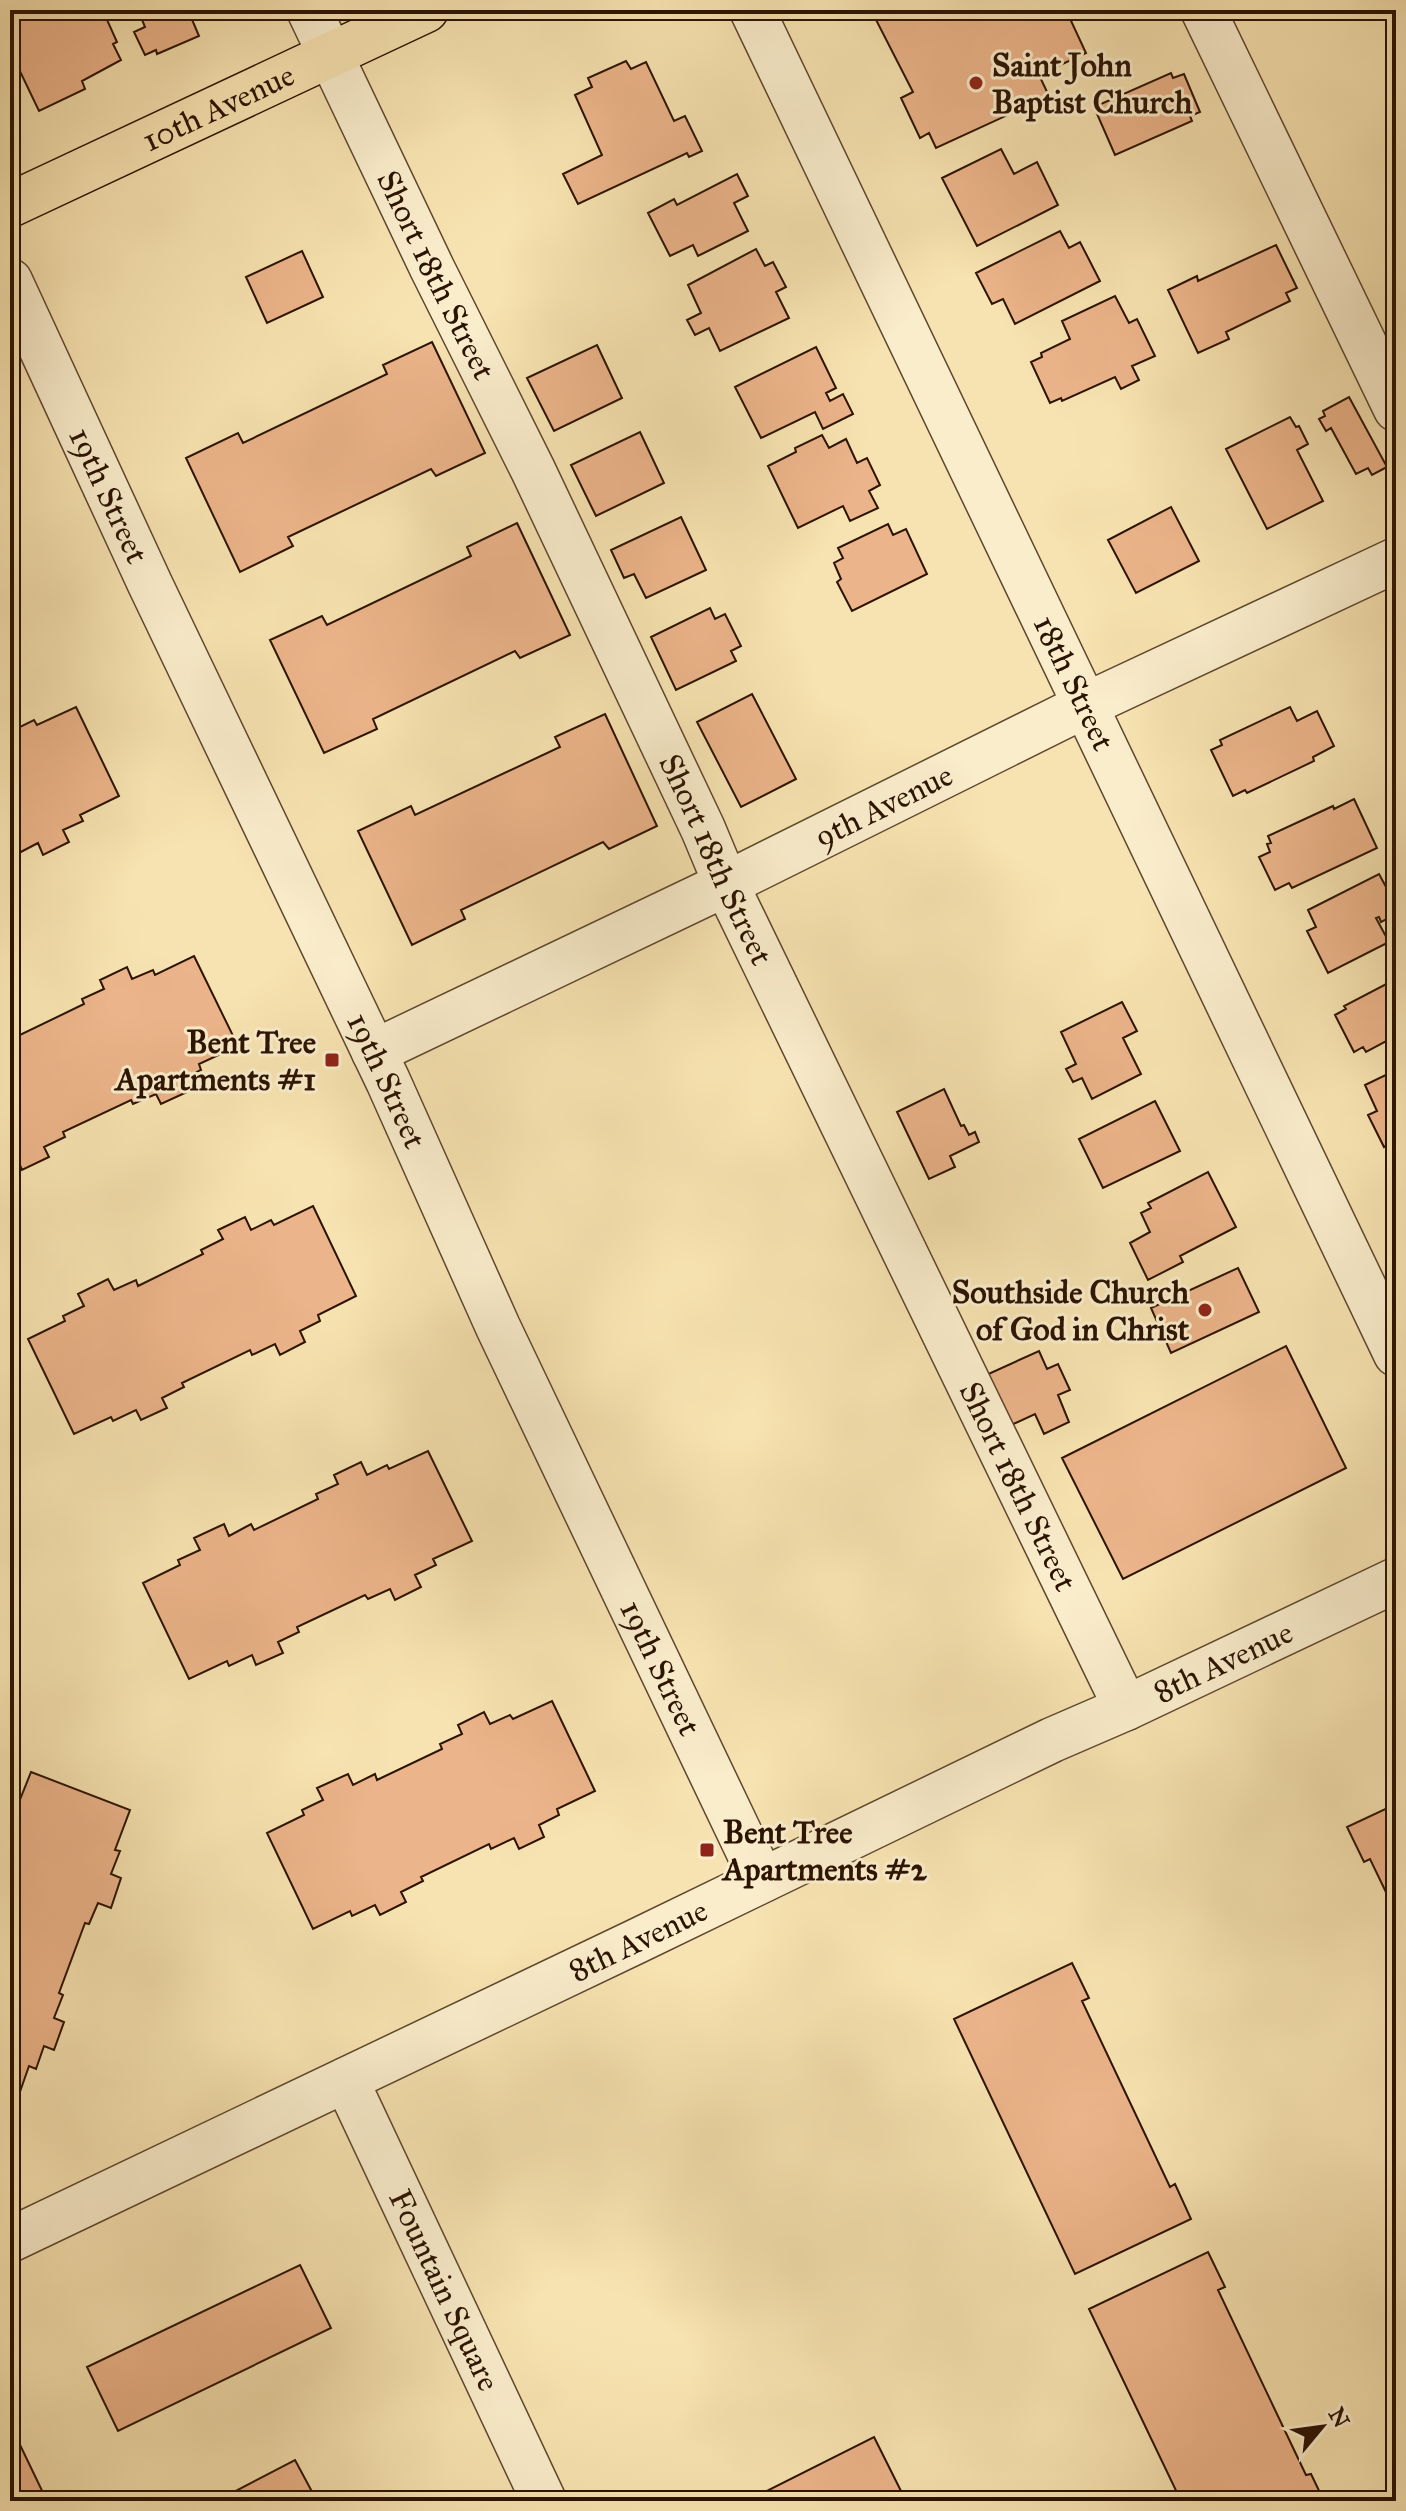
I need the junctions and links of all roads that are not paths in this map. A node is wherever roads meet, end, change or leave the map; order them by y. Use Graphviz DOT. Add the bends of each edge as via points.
graph roads {
  1 [pos="309,10"];
  2 [pos="426,10"];
  3 [pos="752,10"];
  4 [pos="1203,10"];
  5 [pos="331,55"];
  6 [pos="10,205"];
  7 [pos="10,281"];
  8 [pos="1396,409"];
  9 [pos="1396,560"];
  10 [pos="1086,705"];
  11 [pos="726,884"];
  12 [pos="374,1052"];
  13 [pos="1396,1354"];
  14 [pos="1396,1580"];
  15 [pos="1126,1708"];
  16 [pos="762,1880"];
  17 [pos="346,2080"];
  18 [pos="10,2240"];
  19 [pos="544,2501"];
  1 -- 5 [label="street, Short 18th Street"];
  2 -- 5 [label="main road, 10th Avenue"];
  3 -- 10 [label="street, 18th Street"];
  4 -- 8 [label="street"];
  5 -- 6 [label="main road, 10th Avenue"];
  5 -- 11 [label="street, Short 18th Street"];
  7 -- 12 [label="street, 19th Street"];
  9 -- 10 [label="street, 9th Avenue"];
  10 -- 11 [label="street, 9th Avenue"];
  10 -- 13 [label="street, 18th Street"];
  11 -- 12 [label="street, 9th Avenue"];
  11 -- 15 [label="street, Short 18th Street"];
  12 -- 16 [label="street, 19th Street" via="498,1327"];
  14 -- 15 [label="street, 8th Avenue"];
  15 -- 16 [label="street, 8th Avenue"];
  16 -- 17 [label="street, 8th Avenue"];
  17 -- 18 [label="street, 8th Avenue"];
  17 -- 19 [label="street, Fountain Square"];
}
